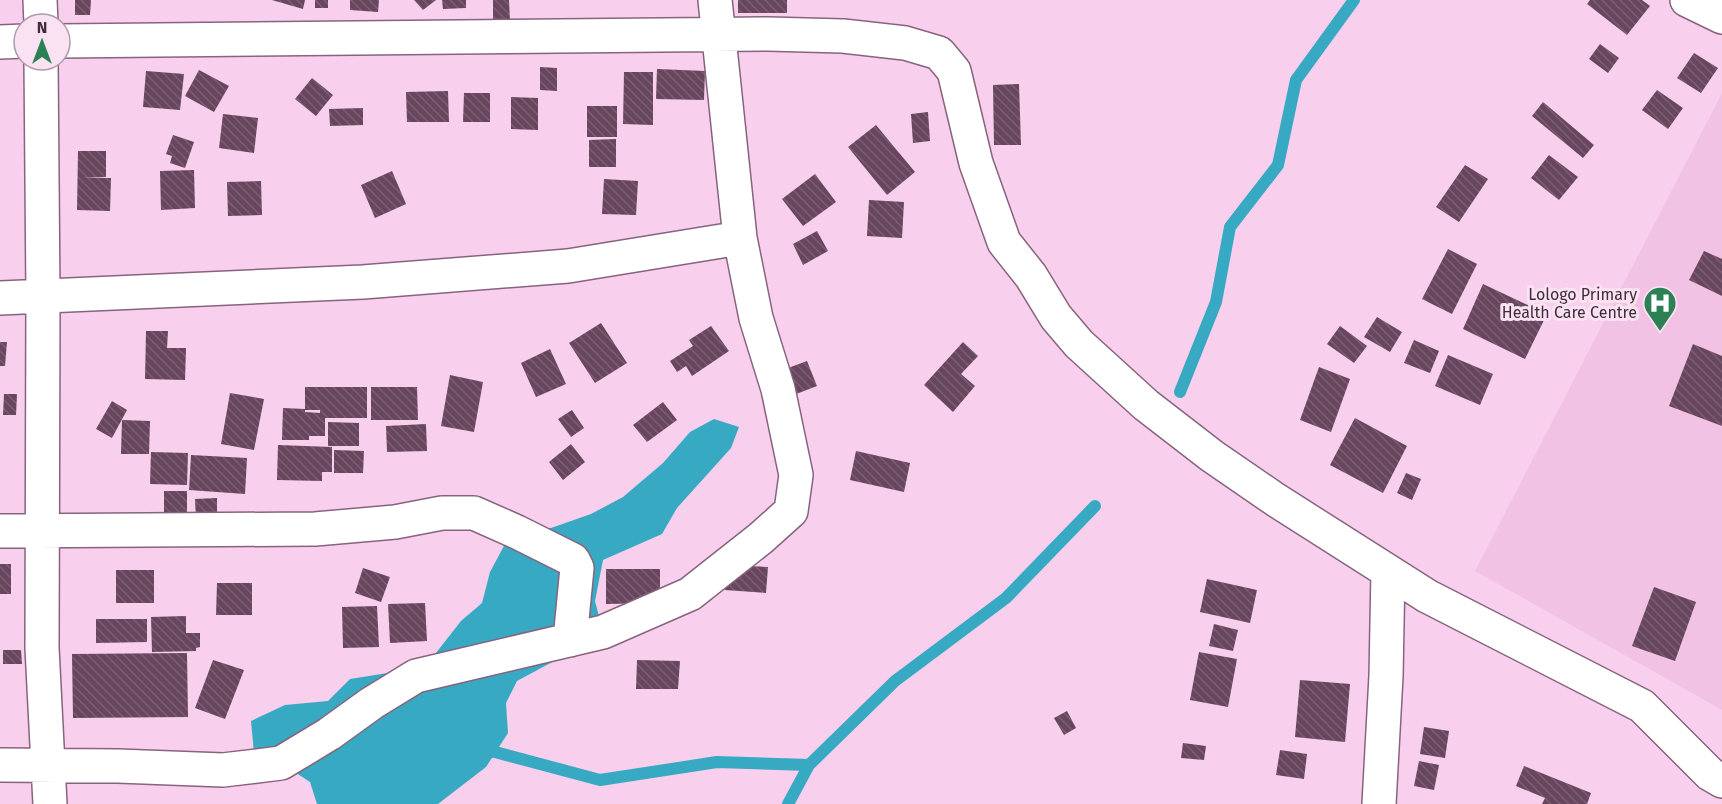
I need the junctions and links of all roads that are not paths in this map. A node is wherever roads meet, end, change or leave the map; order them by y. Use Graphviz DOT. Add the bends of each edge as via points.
graph roads {
  1 [pos="715,0"];
  2 [pos="1687,0"];
  3 [pos="1722,17"];
  4 [pos="718,35"];
  5 [pos="72,40"];
  6 [pos="41,72"];
  7 [pos="740,238"];
  8 [pos="43,296"];
  9 [pos="0,298"];
  10 [pos="43,530"];
  11 [pos="0,531"];
  12 [pos="1388,571"];
  13 [pos="570,640"];
  14 [pos="0,765"];
  15 [pos="47,766"];
  16 [pos="1722,781"];
  17 [pos="50,804"];
  18 [pos="1378,804"];
  1 -- 4 [label="street"];
  2 -- 3 [label="street"];
  4 -- 5 [label="street"];
  4 -- 7 [label="street"];
  4 -- 12 [label="street" via="843,36 905,43 939,53 954,71 976,163 1004,242 1079,344 1146,405 1212,456"];
  6 -- 8 [label="street"];
  7 -- 8 [label="street" via="568,266 363,282"];
  7 -- 13 [label="street" via="796,475 791,511 690,594 603,632"];
  8 -- 9 [label="street"];
  8 -- 10 [label="street"];
  10 -- 11 [label="street"];
  10 -- 13 [label="street" via="315,529 395,522 442,513 474,513 573,560 577,568"];
  10 -- 15 [label="street"];
  12 -- 16 [label="street" via="1427,596 1642,706 1710,774"];
  12 -- 18 [label="street"];
  13 -- 15 [label="street" via="416,676 280,763 223,770"];
  14 -- 15 [label="street"];
  15 -- 17 [label="street"];
}
